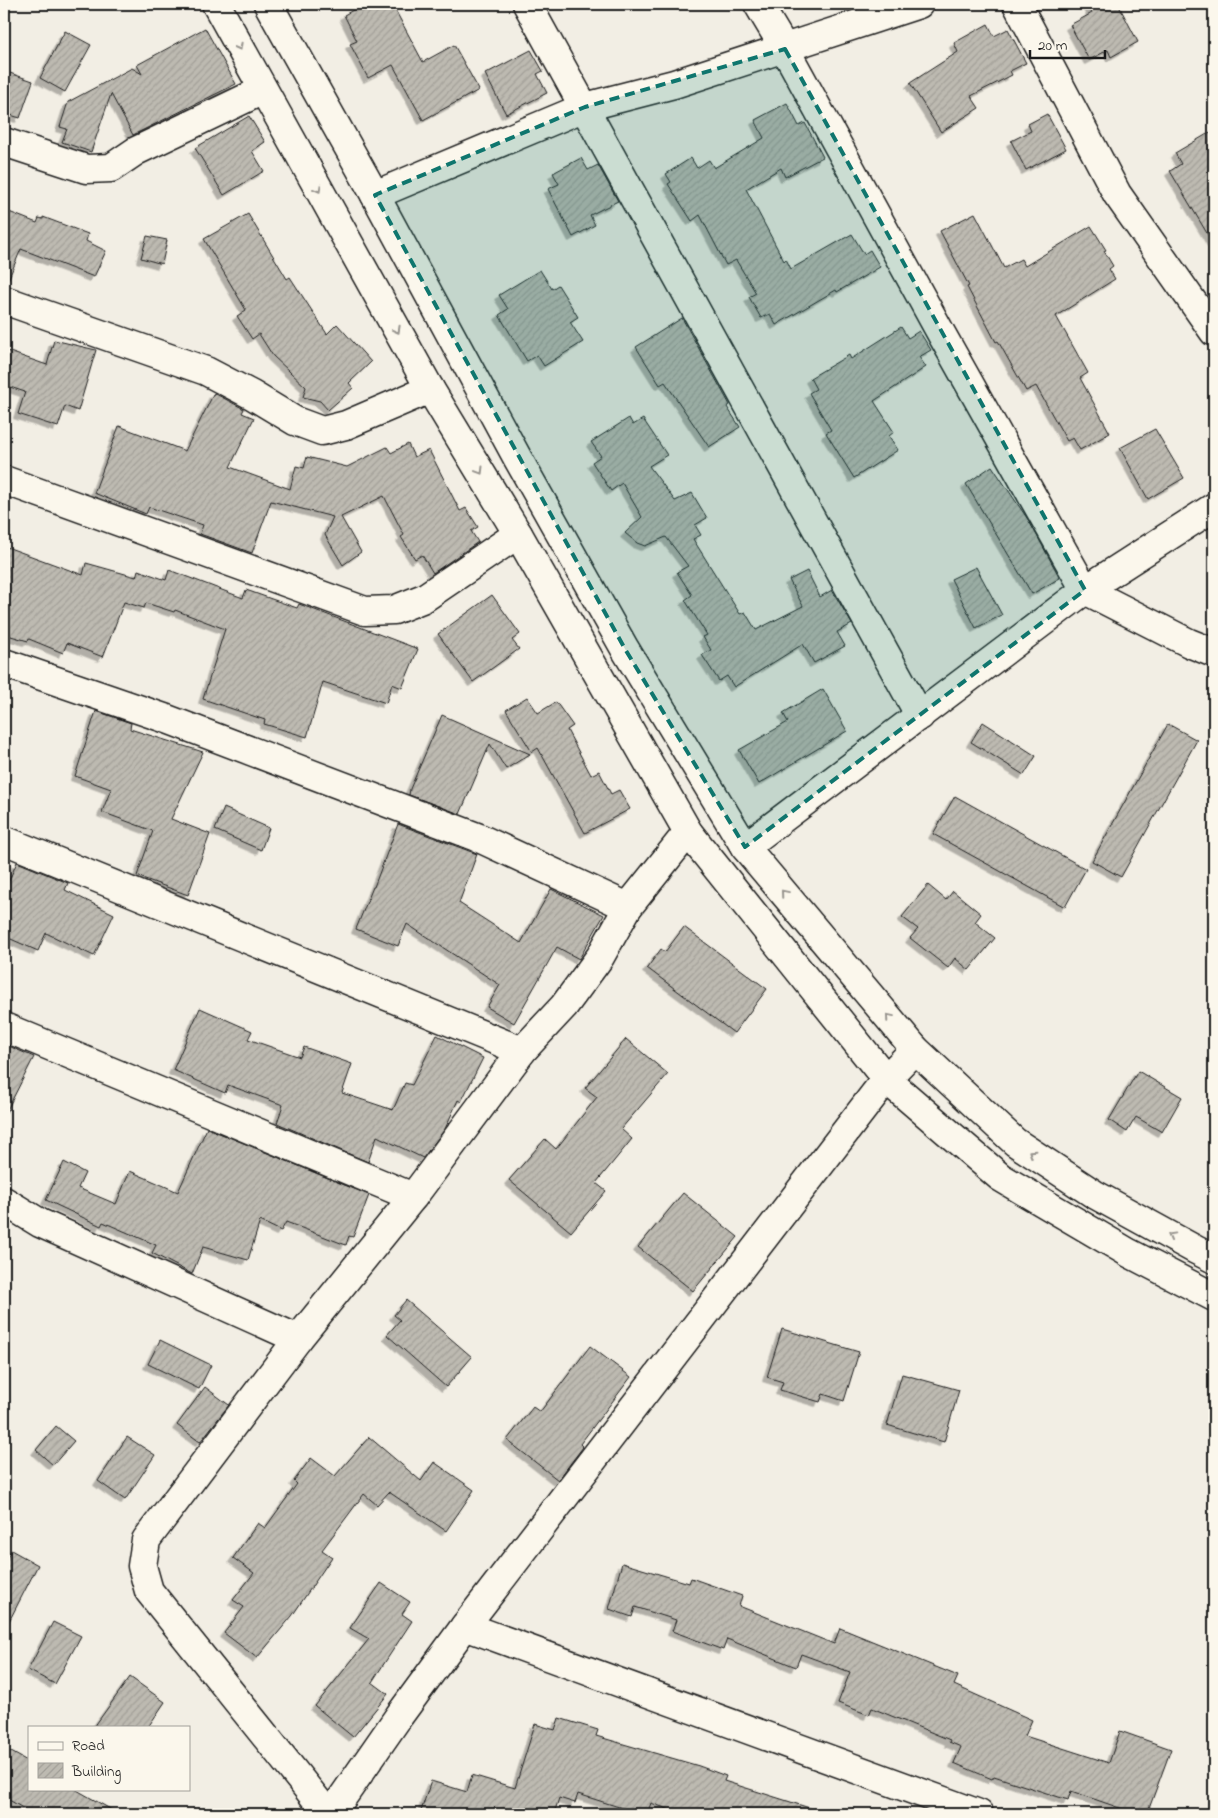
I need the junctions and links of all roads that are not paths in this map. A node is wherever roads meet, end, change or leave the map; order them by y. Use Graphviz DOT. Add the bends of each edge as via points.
graph roads {
  1 [pos="216,4"];
  2 [pos="268,4"];
  3 [pos="527,4"];
  4 [pos="758,4"];
  5 [pos="919,4"];
  6 [pos="1017,4"];
  7 [pos="785,49"];
  8 [pos="263,90"];
  9 [pos="584,107"];
  10 [pos="4,142"];
  11 [pos="375,195"];
  12 [pos="4,300"];
  13 [pos="1214,332"];
  14 [pos="430,389"];
  15 [pos="4,480"];
  16 [pos="1214,508"];
  17 [pos="518,534"];
  18 [pos="1085,590"];
  19 [pos="1214,653"];
  20 [pos="4,663"];
  21 [pos="920,716"];
  22 [pos="688,832"];
  23 [pos="4,840"];
  24 [pos="745,846"];
  25 [pos="628,907"];
  26 [pos="4,1026"];
  27 [pos="915,1049"];
  28 [pos="522,1051"];
  29 [pos="886,1079"];
  30 [pos="413,1197"];
  31 [pos="4,1201"];
  32 [pos="1214,1258"];
  33 [pos="1214,1297"];
  34 [pos="298,1339"];
  35 [pos="465,1626"];
  36 [pos="330,1814"];
  37 [pos="979,1814"];
  1 -- 8 [label="street, one-way"];
  2 -- 11 [label="street"];
  3 -- 9 [label="street"];
  4 -- 7 [label="street"];
  5 -- 7 [label="street"];
  6 -- 13 [label="street" via="1117,194"];
  7 -- 9 [label="street" via="674,84"];
  7 -- 18 [label="street"];
  8 -- 10 [label="street" via="136,151 111,168 86,169"];
  8 -- 14 [label="street, one-way"];
  9 -- 11 [label="street"];
  9 -- 21 [label="street"];
  11 -- 24 [label="street" via="625,649"];
  12 -- 14 [label="street" via="206,371 295,421 322,431 346,425"];
  14 -- 17 [label="street, one-way"];
  15 -- 17 [label="street" via="365,611 394,610 424,598"];
  16 -- 18 [label="street"];
  17 -- 22 [label="street"];
  18 -- 19 [label="street"];
  18 -- 21 [label="street"];
  20 -- 25 [label="street" via="167,718 477,837"];
  21 -- 24 [label="street"];
  22 -- 25 [label="street"];
  22 -- 29 [label="street"];
  23 -- 28 [label="street"];
  27 -- 24 [label="street, one-way"];
  25 -- 28 [label="street" via="600,957 564,1006"];
  26 -- 30 [label="street"];
  27 -- 29 [label="street"];
  32 -- 27 [label="street, one-way" via="1094,1194 1015,1142"];
  28 -- 30 [label="street"];
  29 -- 33 [label="street" via="1000,1177 1129,1253"];
  29 -- 35 [label="street"];
  30 -- 34 [label="street"];
  31 -- 34 [label="street" via="40,1223"];
  34 -- 36 [label="street" via="146,1540 142,1566 149,1591"];
  35 -- 36 [label="street"];
  35 -- 37 [label="street"];
}
